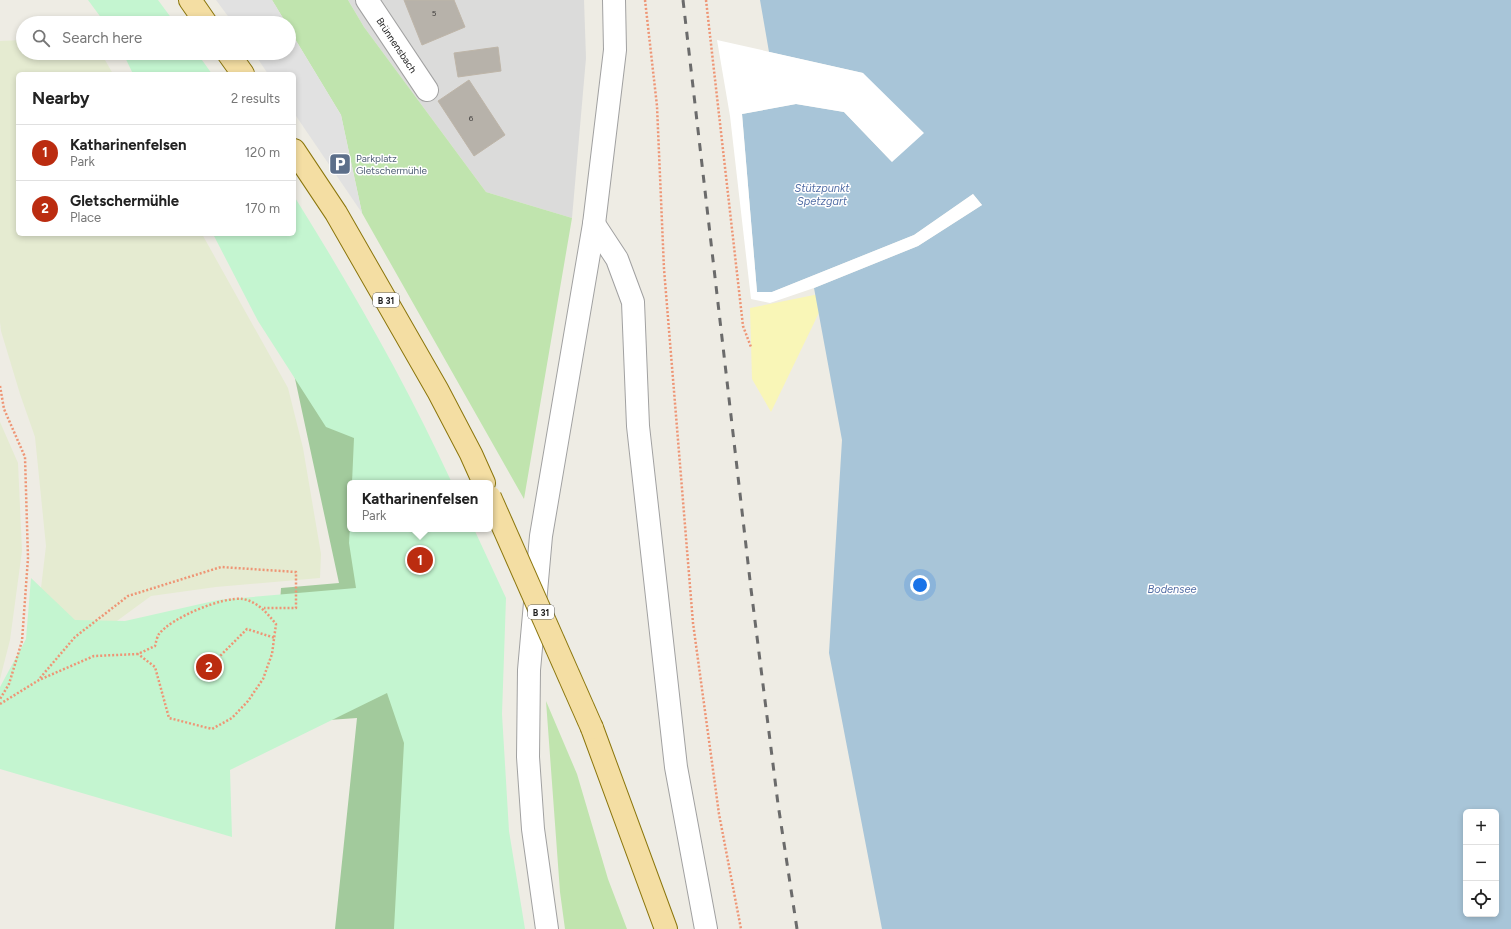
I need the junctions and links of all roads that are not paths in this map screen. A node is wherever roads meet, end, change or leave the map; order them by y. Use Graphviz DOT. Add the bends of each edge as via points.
graph roads {
  1 [pos="190,0"];
  2 [pos="367,0"];
  3 [pos="614,0"];
  4 [pos="201,16"];
  5 [pos="233,60"];
  6 [pos="242,72"];
  7 [pos="427,90"];
  8 [pos="296,153"];
  9 [pos="594,224"];
  10 [pos="483,480"];
  11 [pos="493,504"];
  12 [pos="547,929"];
  13 [pos="666,929"];
  14 [pos="706,929"];
  1 -- 4 [label="main road"];
  2 -- 7 [label="street, Brünnensbach"];
  3 -- 9 [label="street" via="615,50"];
  5 -- 6 [label="main road"];
  8 -- 10 [label="main road, B 31" via="336,213 438,391"];
  9 -- 12 [label="street" via="541,536 529,670 528,764 533,829"];
  9 -- 14 [label="street" via="617,260 632,302 638,426 676,767"];
  11 -- 13 [label="main road, B 31, bridge" via="592,728"];
}
